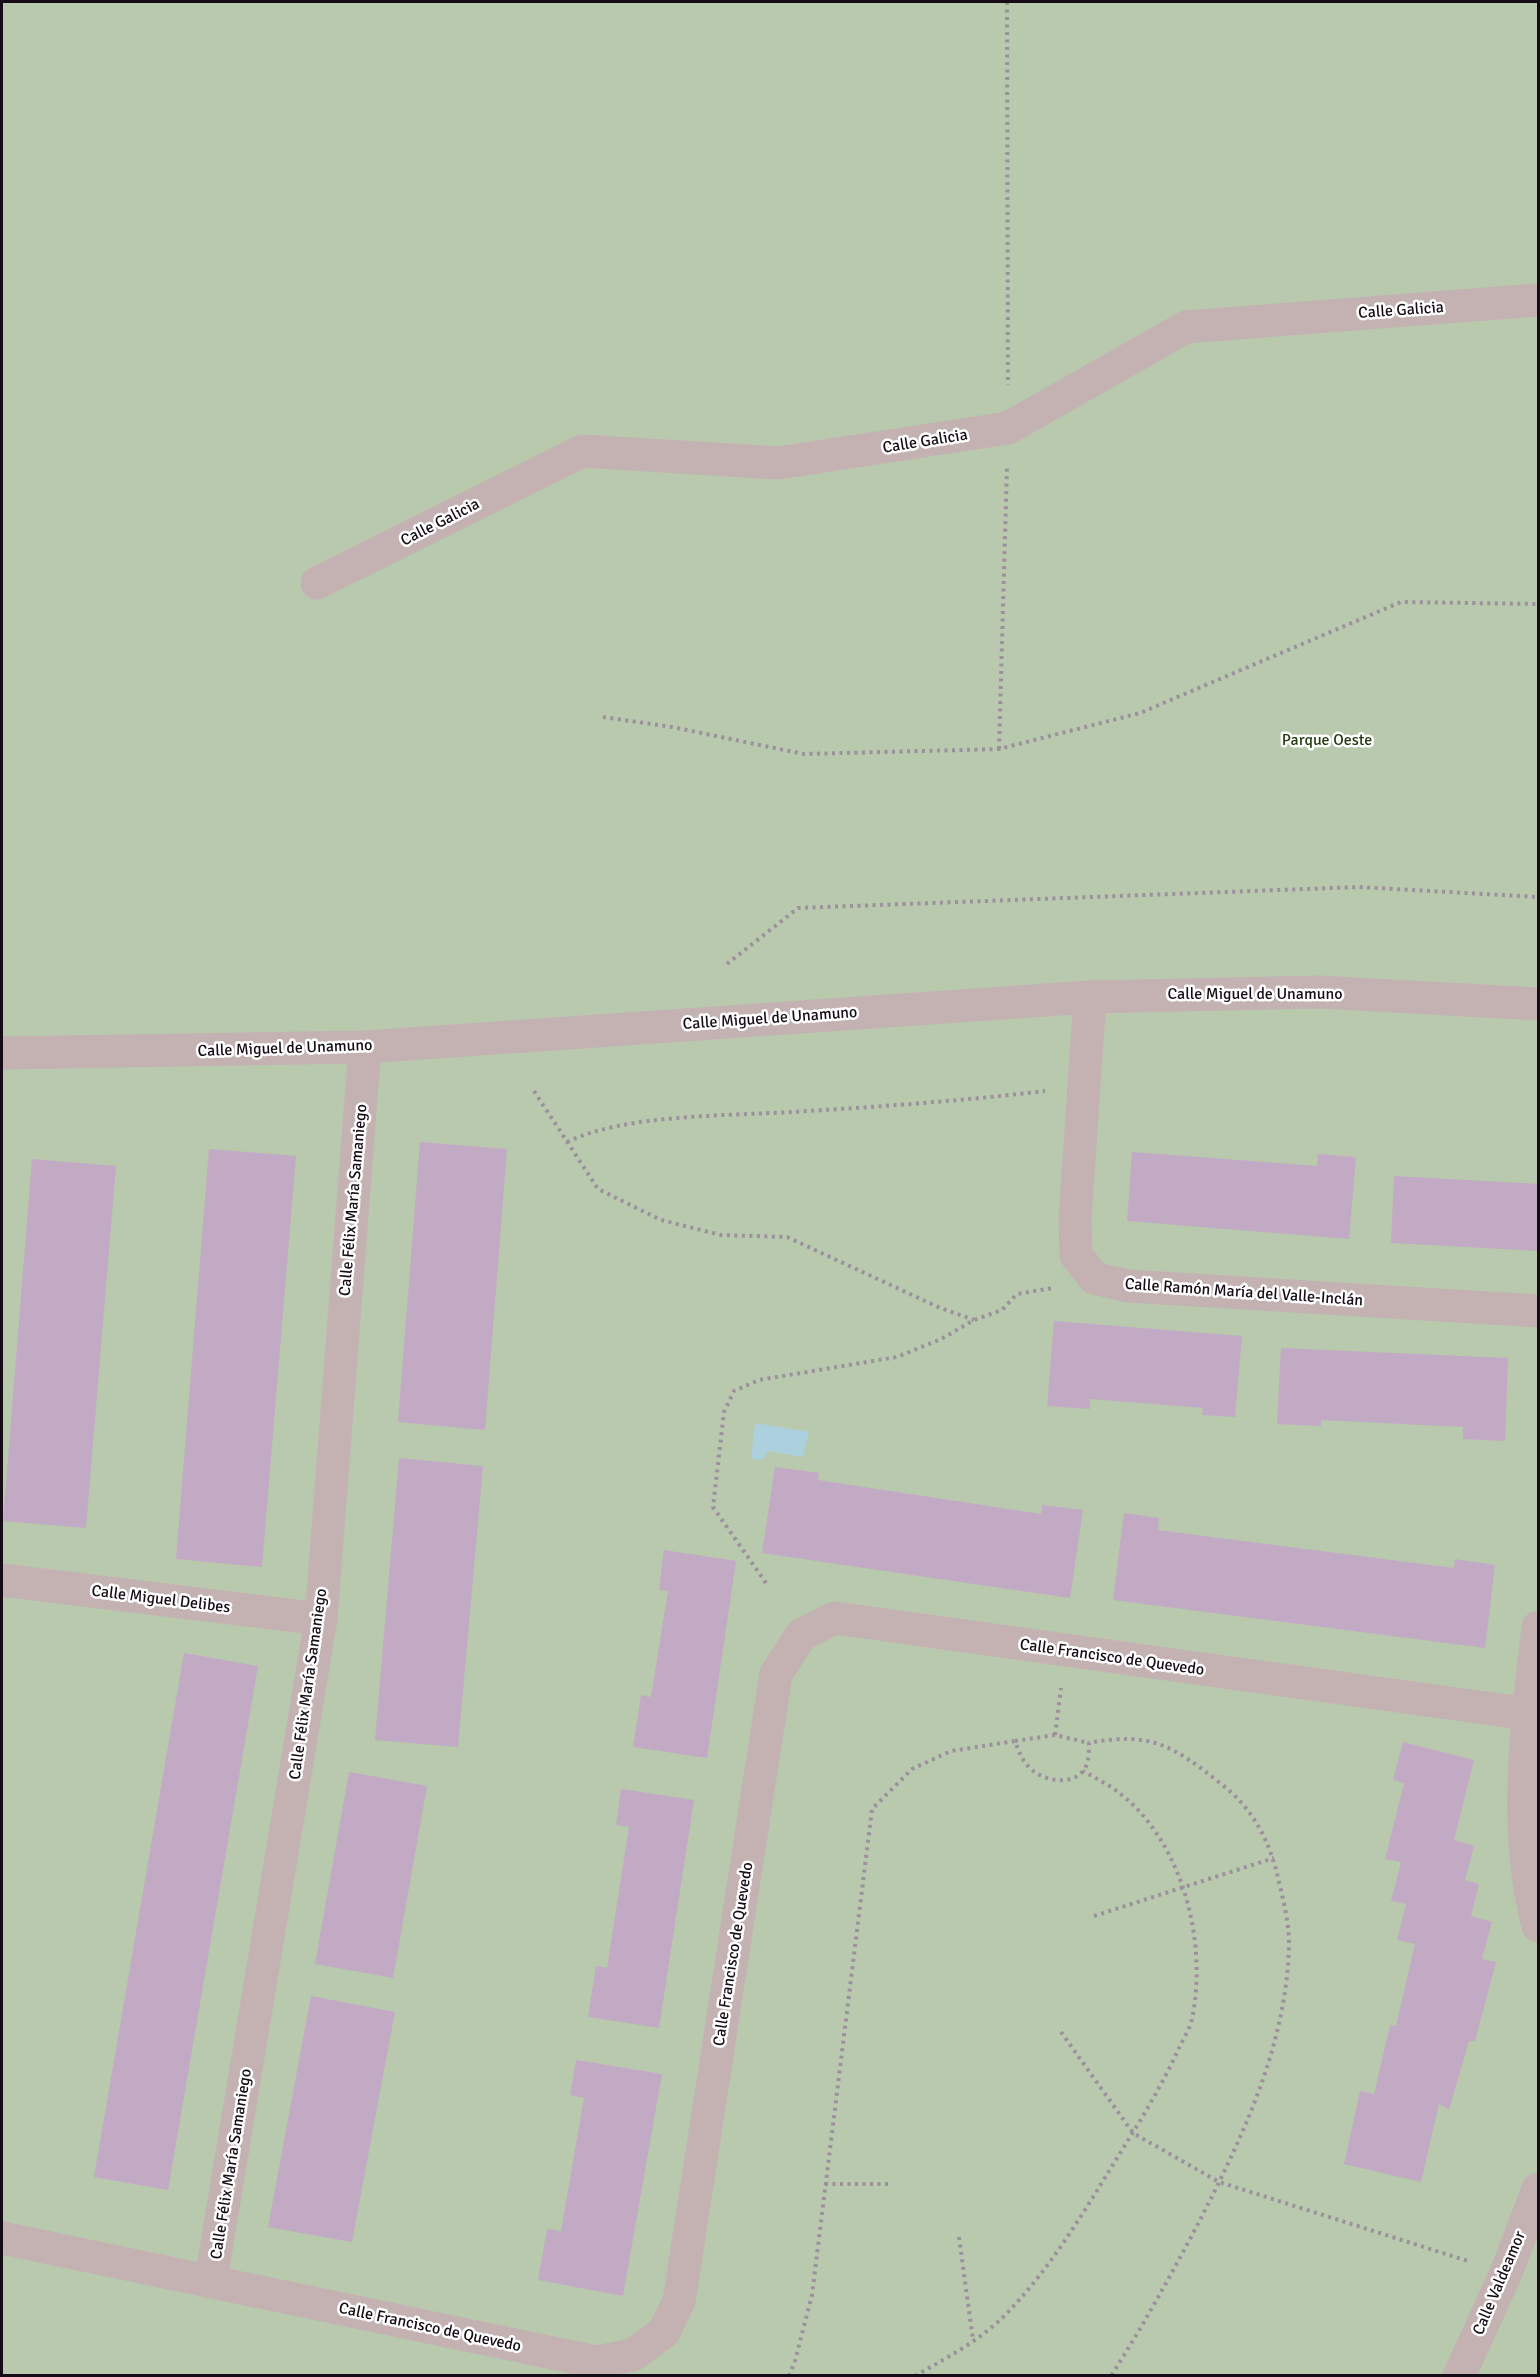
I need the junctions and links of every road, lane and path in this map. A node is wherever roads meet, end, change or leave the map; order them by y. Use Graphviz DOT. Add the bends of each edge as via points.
graph roads {
  1 [pos="1007,2"];
  2 [pos="1539,300"];
  3 [pos="1008,428"];
  4 [pos="317,583"];
  5 [pos="1539,604"];
  6 [pos="603,717"];
  7 [pos="999,749"];
  8 [pos="1539,897"];
  9 [pos="726,963"];
  10 [pos="1090,997"];
  11 [pos="1539,1004"];
  12 [pos="365,1047"];
  13 [pos="2,1053"];
  14 [pos="1083,1087"];
  15 [pos="534,1091"];
  16 [pos="567,1142"];
  17 [pos="1094,1278"];
  18 [pos="1539,1311"];
  19 [pos="974,1320"];
  20 [pos="2,1580"];
  21 [pos="766,1583"];
  22 [pos="321,1619"];
  23 [pos="1539,1628"];
  24 [pos="1066,1650"];
  25 [pos="1530,1732"];
  26 [pos="1055,1735"];
  27 [pos="1015,1741"];
  28 [pos="1089,1743"];
  29 [pos="1083,1771"];
  30 [pos="1274,1858"];
  31 [pos="1182,1886"];
  32 [pos="1094,1916"];
  33 [pos="1539,1926"];
  34 [pos="1060,2032"];
  35 [pos="1133,2133"];
  36 [pos="1220,2182"];
  37 [pos="825,2184"];
  38 [pos="892,2184"];
  39 [pos="1539,2189"];
  40 [pos="959,2237"];
  41 [pos="2,2238"];
  42 [pos="1506,2273"];
  43 [pos="211,2280"];
  44 [pos="973,2341"];
  45 [pos="789,2376"];
  46 [pos="915,2376"];
  47 [pos="1111,2376"];
  48 [pos="1459,2376"];
  1 -- 3 [label="path"];
  2 -- 3 [label="street, Calle Galicia" via="1186,327"];
  3 -- 4 [label="street, Calle Galicia" via="778,463 582,451"];
  3 -- 7 [label="path"];
  5 -- 7 [label="path" via="1401,602 1140,713"];
  6 -- 7 [label="path" via="804,754"];
  8 -- 9 [label="path" via="1359,887 798,908"];
  10 -- 11 [label="street, Calle Miguel de Unamuno" via="1319,992"];
  10 -- 12 [label="street, Calle Miguel de Unamuno"];
  10 -- 14 [label="street"];
  12 -- 13 [label="street, Calle Miguel de Unamuno"];
  12 -- 22 [label="street, Calle Félix María Samaniego"];
  14 -- 16 [label="path" via="942,1101 685,1118 591,1130"];
  14 -- 17 [label="street" via="1076,1255"];
  15 -- 16 [label="path"];
  16 -- 19 [label="path" via="598,1189 661,1220 721,1235 787,1237 938,1308"];
  17 -- 18 [label="street, Calle Ramón María del Valle-Inclán" via="1128,1286"];
  17 -- 19 [label="path" via="1017,1294 1002,1310"];
  19 -- 21 [label="path" via="941,1340 897,1357 759,1380 734,1391 724,1412 713,1507"];
  20 -- 22 [label="street, Calle Miguel Delibes"];
  22 -- 43 [label="street, Calle Félix María Samaniego"];
  23 -- 25 [label="street"];
  24 -- 25 [label="street, Calle Francisco de Quevedo"];
  24 -- 26 [label="path"];
  24 -- 43 [label="street, Calle Francisco de Quevedo" via="835,1618 801,1635 776,1674 679,2301 664,2332 633,2355 596,2362"];
  25 -- 33 [label="street" via="1523,1826"];
  26 -- 27 [label="path"];
  26 -- 28 [label="path"];
  27 -- 29 [label="path" via="1020,1756 1032,1771 1052,1780 1068,1780"];
  27 -- 37 [label="path" via="951,1751 912,1769 872,1809"];
  28 -- 29 [label="path"];
  28 -- 30 [label="path" via="1118,1737 1145,1739 1182,1753 1227,1788 1268,1839"];
  29 -- 31 [label="path" via="1119,1792 1147,1820"];
  30 -- 31 [label="path"];
  30 -- 36 [label="path" via="1287,1914 1289,1944 1278,2028 1263,2082"];
  31 -- 32 [label="path"];
  31 -- 35 [label="path" via="1195,1928 1198,1970 1192,2021"];
  34 -- 35 [label="path"];
  35 -- 36 [label="path"];
  35 -- 44 [label="path" via="1060,2250 1008,2313"];
  36 -- 42 [label="path"];
  36 -- 47 [label="path" via="1151,2314"];
  37 -- 38 [label="path"];
  37 -- 45 [label="path" via="812,2295"];
  39 -- 42 [label="street, Calle Valdeamor"];
  40 -- 44 [label="path"];
  41 -- 43 [label="street, Calle Francisco de Quevedo"];
  42 -- 48 [label="street, Calle Valdeamor"];
  44 -- 46 [label="path"];
}
